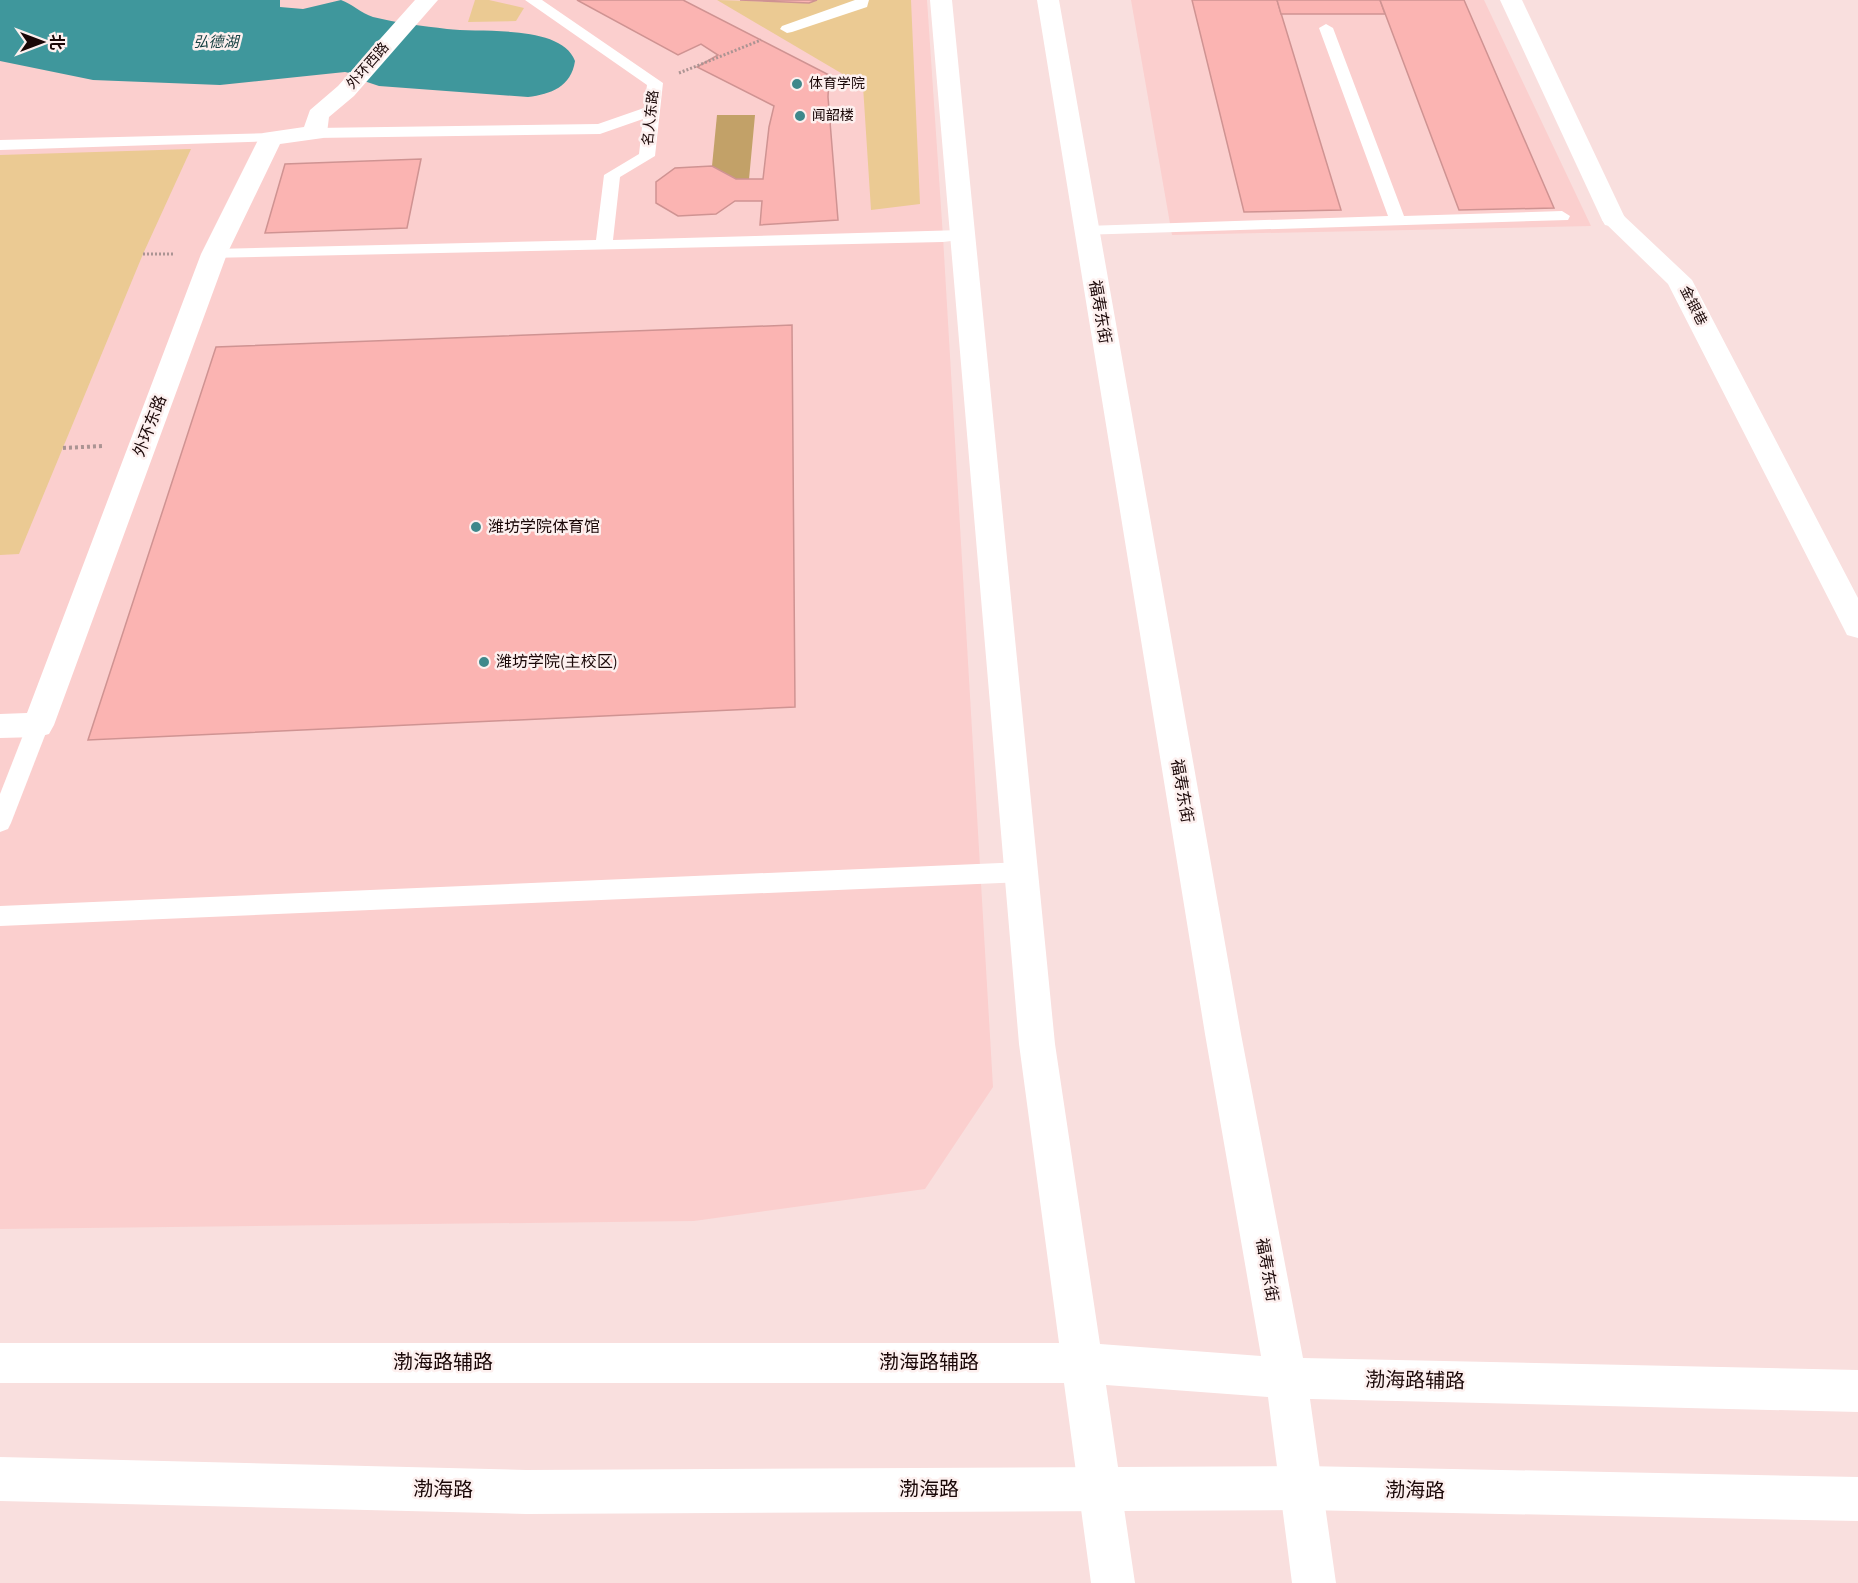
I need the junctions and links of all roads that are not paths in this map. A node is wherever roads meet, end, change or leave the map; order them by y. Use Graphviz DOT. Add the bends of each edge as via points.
graph roads {
  1 [pos="532,0"];
  2 [pos="862,0"];
  3 [pos="941,0"];
  4 [pos="1048,0"];
  5 [pos="1511,0"];
  6 [pos="423,4"];
  7 [pos="1326,28"];
  8 [pos="787,30"];
  9 [pos="651,111"];
  10 [pos="315,133"];
  11 [pos="271,138"];
  12 [pos="0,145"];
  13 [pos="1562,216"];
  14 [pos="1398,222"];
  15 [pos="1086,231"];
  16 [pos="962,234"];
  17 [pos="604,244"];
  18 [pos="214,254"];
  19 [pos="1858,627"];
  20 [pos="0,726"];
  21 [pos="38,726"];
  22 [pos="0,823"];
  23 [pos="1021,872"];
  24 [pos="0,916"];
  25 [pos="0,1363"];
  26 [pos="1082,1363"];
  27 [pos="1286,1378"];
  28 [pos="1858,1391"];
  29 [pos="0,1479"];
  30 [pos="1304,1488"];
  31 [pos="1101,1489"];
  32 [pos="1858,1500"];
  33 [pos="1113,1583"];
  34 [pos="1314,1583"];
  1 -- 9 [label="lane, 名人东路" via="655,83"];
  2 -- 8 [label="lane" via="862,4"];
  3 -- 16 [label="main road"];
  4 -- 15 [label="main road, 福寿东街"];
  5 -- 19 [label="main road, 金银巷" via="1614,220 1680,280"];
  6 -- 10 [label="main road, 外环西路" via="346,91 318,115"];
  7 -- 14 [label="lane"];
  9 -- 10 [label="lane" via="600,129"];
  9 -- 17 [label="lane, 名人东路" via="647,156 612,175"];
  10 -- 11 [label="main road"];
  11 -- 12 [label="lane"];
  11 -- 18 [label="main road, 外环东路"];
  13 -- 14 [label="lane"];
  14 -- 15 [label="lane"];
  15 -- 27 [label="main road, 福寿东街" via="1222,1029"];
  16 -- 17 [label="lane"];
  16 -- 23 [label="main road"];
  17 -- 18 [label="lane"];
  18 -- 21 [label="main road, 外环东路"];
  20 -- 21 [label="main road"];
  21 -- 22 [label="lane"];
  23 -- 24 [label="lane"];
  23 -- 26 [label="main road" via="1037,1044"];
  25 -- 26 [label="main road, 渤海路辅路"];
  26 -- 27 [label="main road, 渤海路辅路"];
  26 -- 31 [label="main road"];
  27 -- 28 [label="main road, 渤海路辅路"];
  27 -- 30 [label="main road, 福寿东街"];
  29 -- 31 [label="main road, 渤海路" via="526,1492"];
  30 -- 31 [label="main road, 渤海路"];
  30 -- 32 [label="main road, 渤海路"];
  30 -- 34 [label="main road, 福寿东街"];
  31 -- 33 [label="main road"];
}
